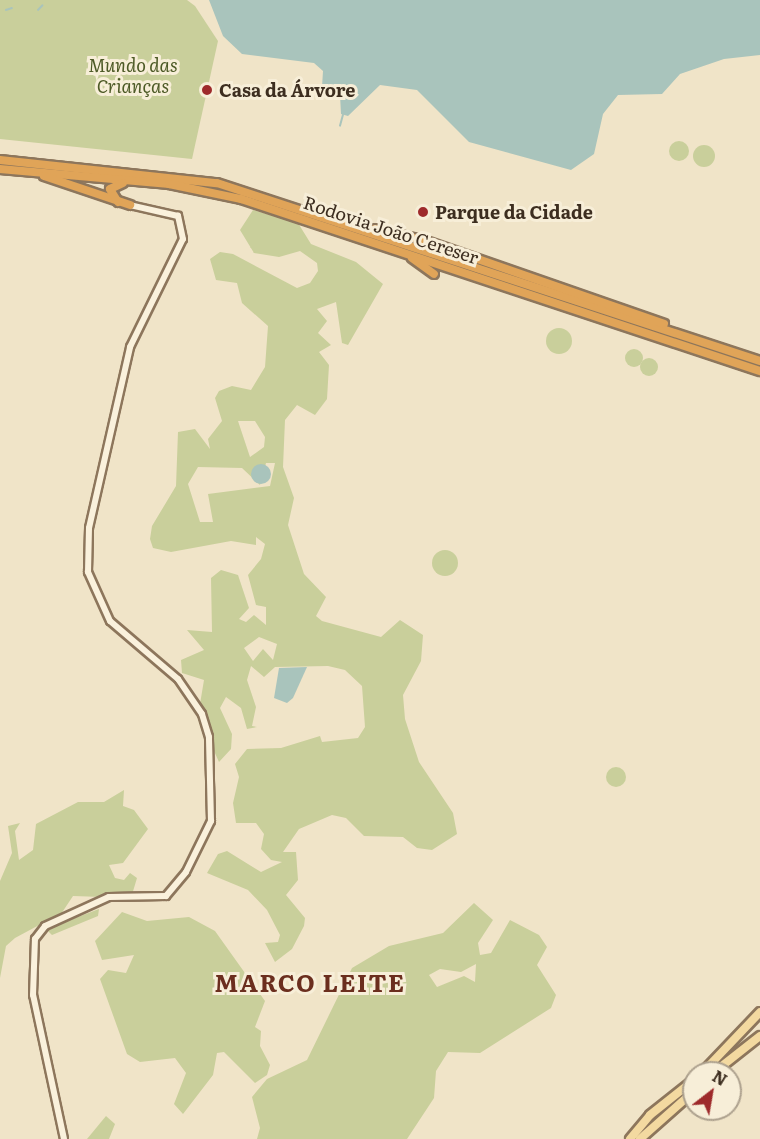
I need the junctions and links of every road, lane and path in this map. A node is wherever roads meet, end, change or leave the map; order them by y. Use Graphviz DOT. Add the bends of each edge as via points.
graph roads {
  1 [pos="0,160"];
  2 [pos="0,169"];
  3 [pos="33,172"];
  4 [pos="133,181"];
  5 [pos="130,205"];
  6 [pos="379,244"];
  7 [pos="434,274"];
  8 [pos="760,361"];
  9 [pos="760,371"];
  10 [pos="760,1014"];
  11 [pos="760,1038"];
  12 [pos="714,1061"];
  13 [pos="717,1061"];
  14 [pos="729,1061"];
  15 [pos="732,1061"];
  16 [pos="682,1094"];
  17 [pos="682,1096"];
  18 [pos="682,1098"];
  19 [pos="644,1120"];
  20 [pos="64,1139"];
  21 [pos="623,1139"];
  22 [pos="631,1139"];
  23 [pos="641,1139"];
  1 -- 8 [label="highway, Rodovia João Cereser" via="209,181"];
  2 -- 3 [label="highway, Rodovia João Cereser"];
  3 -- 4 [label="highway, Rodovia João Cereser"];
  3 -- 5 [label="highway"];
  4 -- 5 [label="highway" via="114,184 110,193"];
  4 -- 6 [label="highway, Rodovia João Cereser" via="222,194"];
  5 -- 20 [label="street" via="178,216 183,239 130,347 89,528 88,572 110,621 177,679 202,714 209,737 212,820 191,864 166,896 110,897 45,926 35,939 33,995"];
  6 -- 7 [label="highway"];
  6 -- 9 [label="highway, Rodovia João Cereser"];
  10 -- 12 [label="main road"];
  10 -- 13 [label="main road"];
  11 -- 14 [label="main road"];
  11 -- 15 [label="main road"];
  16 -- 19 [label="main road"];
  17 -- 22 [label="main road"];
  18 -- 23 [label="main road"];
  19 -- 21 [label="main road"];
  19 -- 22 [label="main road"];
}
